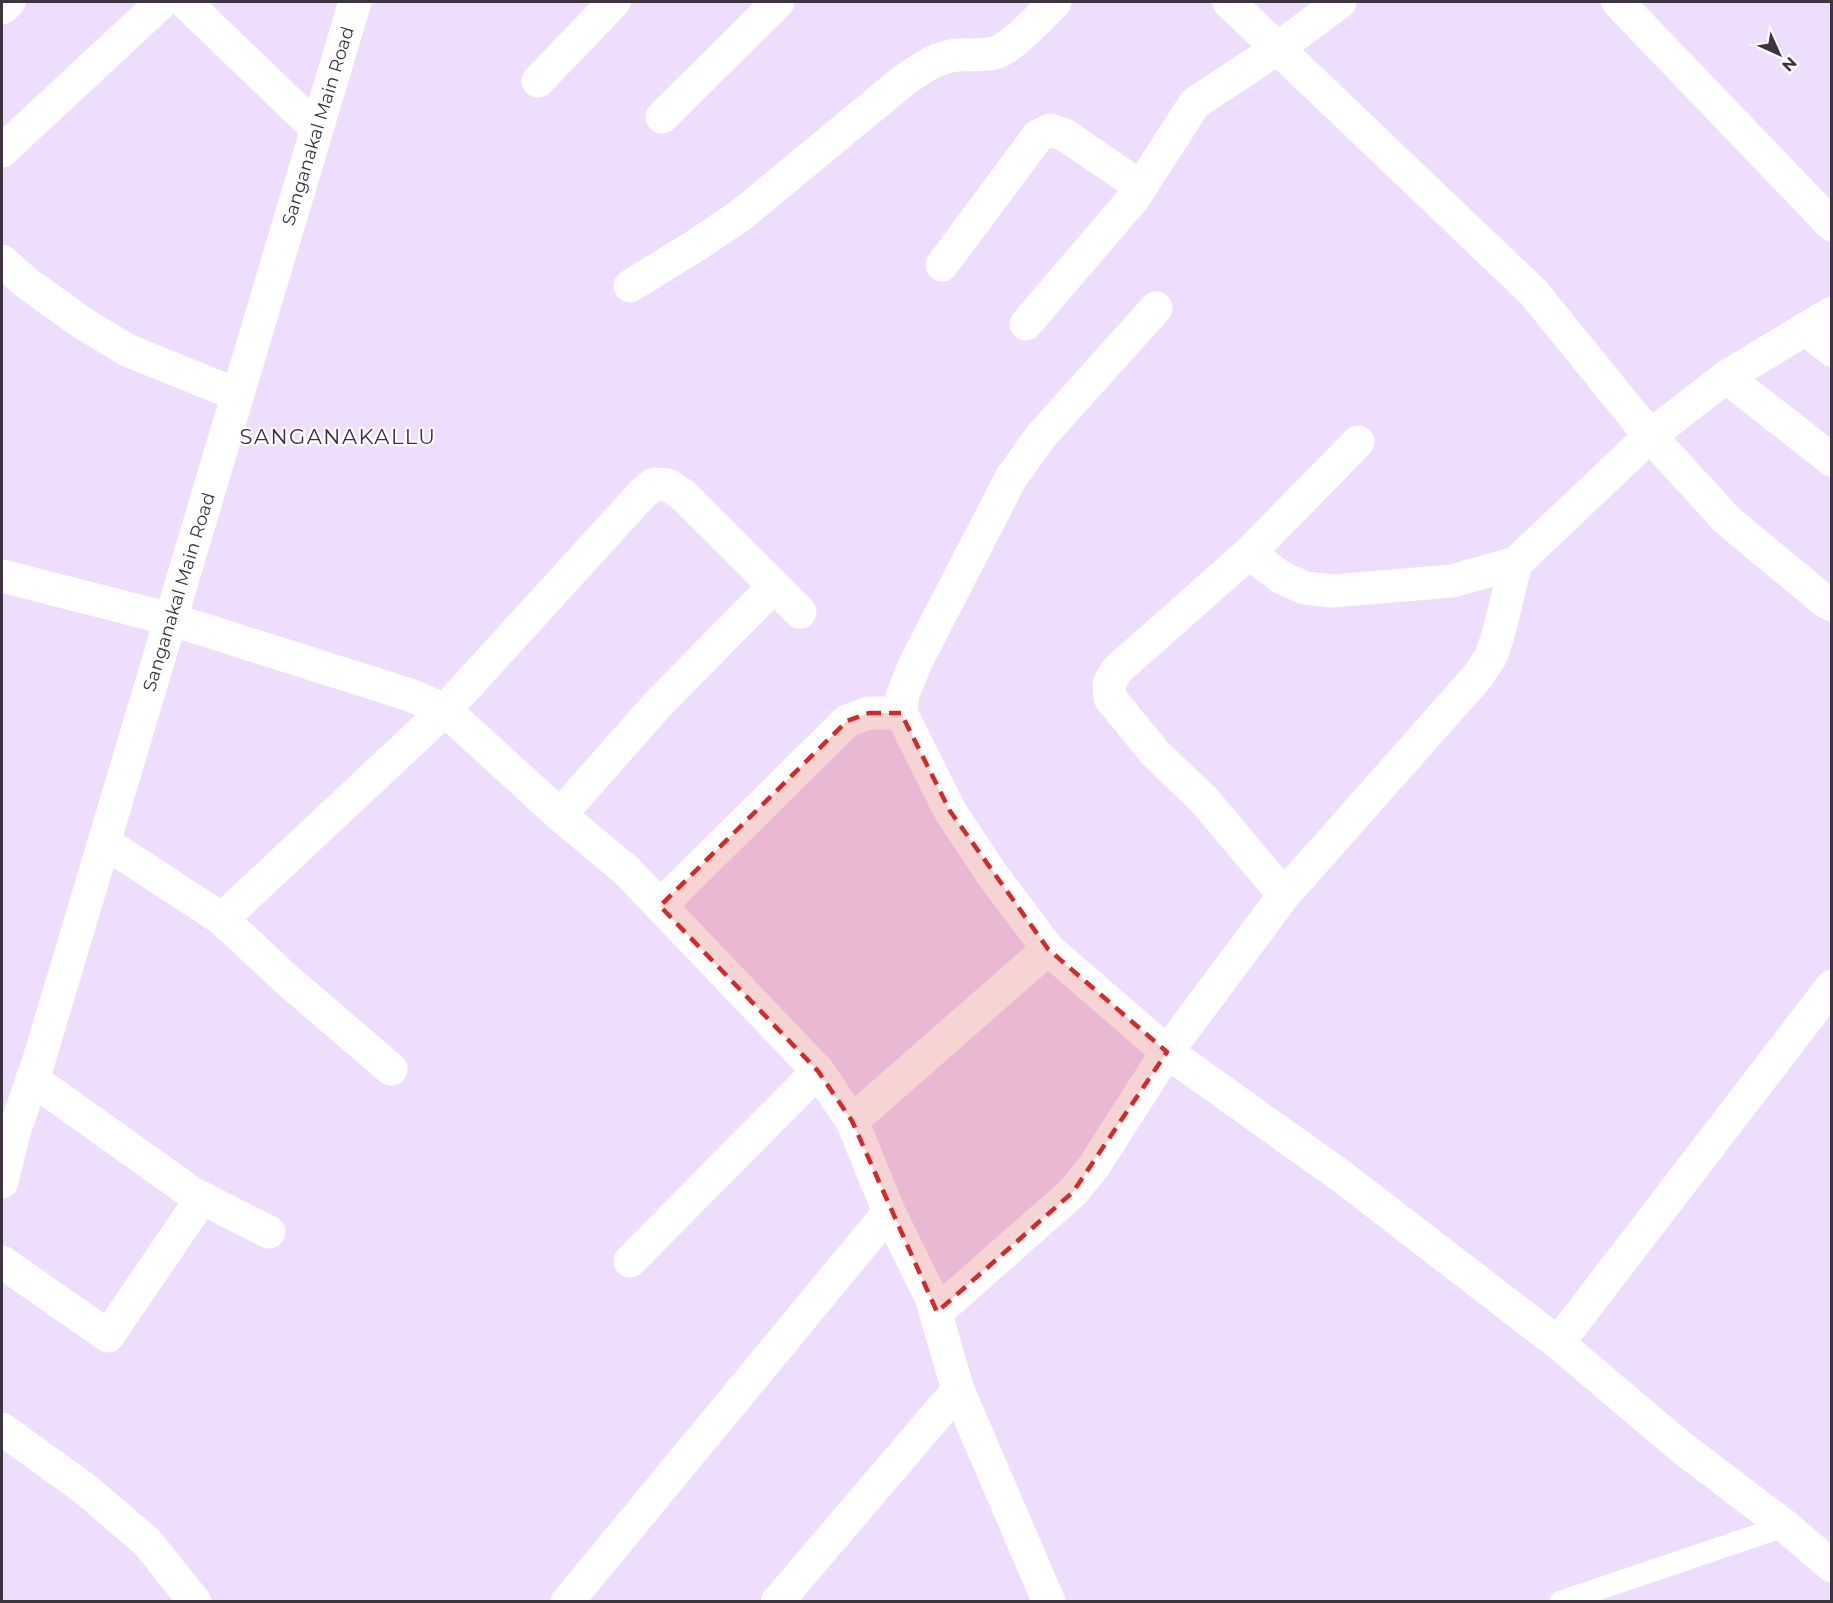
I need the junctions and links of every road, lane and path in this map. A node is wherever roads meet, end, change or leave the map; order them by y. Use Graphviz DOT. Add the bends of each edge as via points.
graph roads {
  1 [pos="9,2"];
  2 [pos="162,2"];
  3 [pos="185,2"];
  4 [pos="356,2"];
  5 [pos="614,2"];
  6 [pos="1055,2"];
  7 [pos="1229,2"];
  8 [pos="1340,2"];
  9 [pos="1618,2"];
  10 [pos="762,7"];
  11 [pos="2,8"];
  12 [pos="1277,49"];
  13 [pos="538,81"];
  14 [pos="662,117"];
  15 [pos="317,129"];
  16 [pos="2,151"];
  17 [pos="1141,188"];
  18 [pos="1832,225"];
  19 [pos="2,261"];
  20 [pos="942,265"];
  21 [pos="630,286"];
  22 [pos="1156,308"];
  23 [pos="1818,321"];
  24 [pos="1026,324"];
  25 [pos="1832,350"];
  26 [pos="1726,376"];
  27 [pos="238,395"];
  28 [pos="1650,436"];
  29 [pos="1358,442"];
  30 [pos="1832,460"];
  31 [pos="1249,553"];
  32 [pos="1516,563"];
  33 [pos="2,576"];
  34 [pos="774,586"];
  35 [pos="1832,605"];
  36 [pos="800,612"];
  37 [pos="170,620"];
  38 [pos="446,710"];
  39 [pos="902,713"];
  40 [pos="560,815"];
  41 [pos="104,842"];
  42 [pos="1284,895"];
  43 [pos="660,906"];
  44 [pos="222,919"];
  45 [pos="1048,949"];
  46 [pos="1832,986"];
  47 [pos="1167,1052"];
  48 [pos="391,1069"];
  49 [pos="818,1071"];
  50 [pos="32,1079"];
  51 [pos="852,1121"];
  52 [pos="8,1129"];
  53 [pos="2,1182"];
  54 [pos="202,1198"];
  55 [pos="889,1212"];
  56 [pos="268,1232"];
  57 [pos="630,1261"];
  58 [pos="2,1262"];
  59 [pos="937,1312"];
  60 [pos="1558,1343"];
  61 [pos="958,1390"];
  62 [pos="2,1429"];
  63 [pos="1785,1526"];
  64 [pos="1832,1566"];
  65 [pos="195,1602"];
  66 [pos="567,1602"];
  67 [pos="777,1602"];
  68 [pos="1049,1602"];
  69 [pos="1560,1602"];
  1 -- 11 [label="street"];
  2 -- 16 [label="street"];
  3 -- 15 [label="street"];
  4 -- 15 [label="street, Sanganakal Main Road"];
  5 -- 13 [label="street"];
  6 -- 21 [label="street" via="995,53 954,55 929,64 903,81 741,215"];
  7 -- 12 [label="street"];
  8 -- 12 [label="street"];
  9 -- 18 [label="street"];
  10 -- 14 [label="street"];
  12 -- 17 [label="street" via="1195,103"];
  12 -- 28 [label="street" via="1533,292"];
  15 -- 27 [label="street, Sanganakal Main Road"];
  17 -- 20 [label="street" via="1065,135 1050,130 1038,136"];
  17 -- 24 [label="street"];
  19 -- 27 [label="street" via="28,284 127,351"];
  22 -- 39 [label="street" via="1041,436 1011,478 915,664 903,694"];
  23 -- 25 [label="street"];
  23 -- 26 [label="street"];
  26 -- 28 [label="street"];
  26 -- 30 [label="street"];
  27 -- 37 [label="street, Sanganakal Main Road"];
  28 -- 32 [label="street"];
  28 -- 35 [label="street" via="1728,521"];
  29 -- 31 [label="street"];
  31 -- 32 [label="street" via="1282,578 1305,588 1332,591 1452,581"];
  31 -- 42 [label="street" via="1117,670 1109,684 1110,698"];
  32 -- 42 [label="street" via="1491,656 1478,676"];
  33 -- 37 [label="street"];
  34 -- 36 [label="street"];
  34 -- 38 [label="street" via="683,495 668,485 654,484"];
  34 -- 40 [label="street" via="657,705"];
  37 -- 38 [label="street" via="410,695"];
  37 -- 41 [label="street, Sanganakal Main Road"];
  38 -- 40 [label="street"];
  38 -- 44 [label="street"];
  39 -- 43 [label="street" via="869,714 847,721"];
  39 -- 45 [label="street" via="950,811"];
  40 -- 43 [label="street" via="627,871"];
  41 -- 44 [label="street"];
  41 -- 50 [label="street, Sanganakal Main Road"];
  42 -- 47 [label="street"];
  43 -- 49 [label="street"];
  44 -- 48 [label="street"];
  45 -- 47 [label="street"];
  45 -- 51 [label="street"];
  46 -- 60 [label="street"];
  47 -- 59 [label="street" via="1073,1192"];
  47 -- 60 [label="street" via="1341,1176"];
  49 -- 51 [label="street"];
  49 -- 57 [label="street"];
  50 -- 52 [label="street, Sanganakal Main Road"];
  50 -- 54 [label="street"];
  51 -- 55 [label="street"];
  52 -- 53 [label="street, Sanganakal Main Road"];
  54 -- 56 [label="street"];
  54 -- 58 [label="street" via="108,1336"];
  55 -- 59 [label="street"];
  55 -- 66 [label="street"];
  59 -- 61 [label="street"];
  60 -- 63 [label="street" via="1682,1448"];
  61 -- 67 [label="street"];
  61 -- 68 [label="street"];
  62 -- 65 [label="street" via="85,1489 147,1542"];
  63 -- 64 [label="street"];
  63 -- 69 [label="lane"];
}
